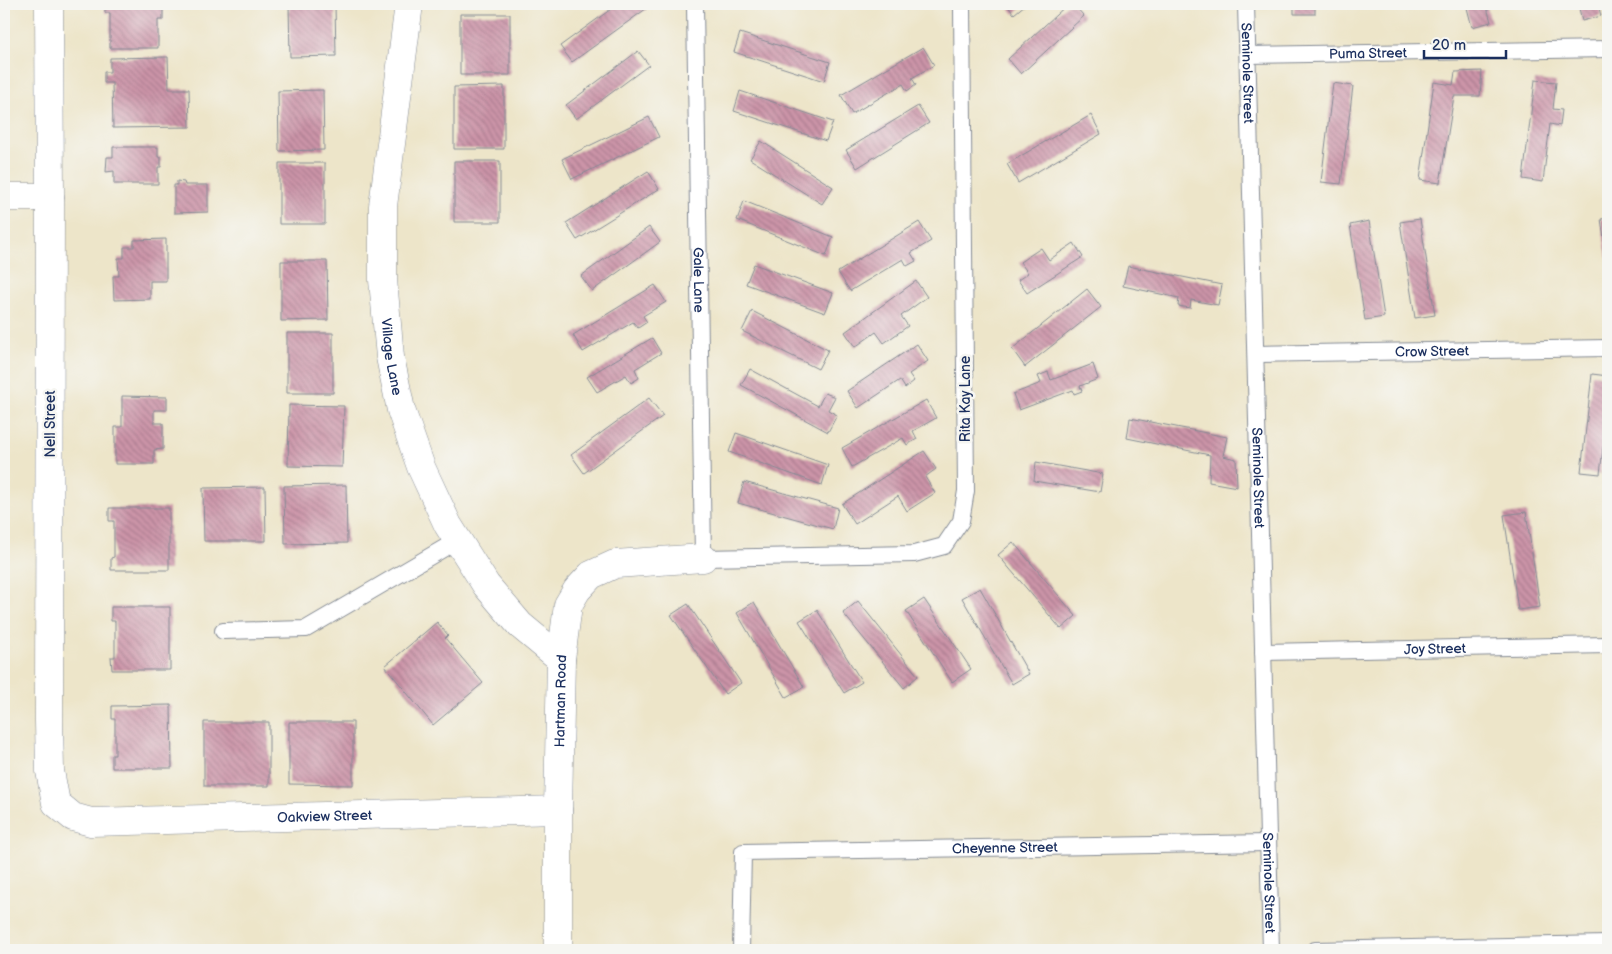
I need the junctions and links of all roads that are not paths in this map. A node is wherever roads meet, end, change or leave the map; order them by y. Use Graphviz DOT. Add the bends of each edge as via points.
graph roads {
  1 [pos="49,4"];
  2 [pos="409,4"];
  3 [pos="695,4"];
  4 [pos="962,4"];
  5 [pos="1246,4"];
  6 [pos="1608,49"];
  7 [pos="1248,55"];
  8 [pos="4,197"];
  9 [pos="50,197"];
  10 [pos="1608,348"];
  11 [pos="1256,354"];
  12 [pos="458,540"];
  13 [pos="703,558"];
  14 [pos="222,631"];
  15 [pos="1608,645"];
  16 [pos="1263,652"];
  17 [pos="561,659"];
  18 [pos="558,810"];
  19 [pos="91,822"];
  20 [pos="1268,843"];
  21 [pos="1608,944"];
  22 [pos="558,950"];
  23 [pos="741,950"];
  24 [pos="1271,950"];
  25 [pos="1315,950"];
  1 -- 9 [label="street, Nell Street"];
  2 -- 12 [label="street, Village Lane" via="383,206 383,280 390,357 401,410 422,467"];
  3 -- 13 [label="lane, Gale Lane"];
  4 -- 13 [label="lane, Rita Kay Lane" via="966,491 962,521 944,546 914,554"];
  5 -- 7 [label="lane, Seminole Street"];
  6 -- 7 [label="lane, Puma Street"];
  7 -- 11 [label="lane, Seminole Street"];
  8 -- 9 [label="street"];
  9 -- 19 [label="street, Nell Street" via="50,771 56,803 73,817"];
  10 -- 11 [label="lane, Crow Street"];
  11 -- 16 [label="lane, Seminole Street"];
  12 -- 14 [label="lane" via="306,629"];
  12 -- 17 [label="street, Village Lane" via="486,585 520,626"];
  13 -- 17 [label="street, Hartman Road" via="615,564 591,575 568,604"];
  15 -- 16 [label="lane, Joy Street"];
  16 -- 20 [label="lane, Seminole Street"];
  17 -- 18 [label="street, Hartman Road"];
  18 -- 19 [label="street, Oakview Street"];
  18 -- 22 [label="street, Hartman Road"];
  20 -- 23 [label="lane, Cheyenne Street" via="743,852"];
  20 -- 24 [label="lane, Seminole Street"];
  21 -- 25 [label="lane"];
}
